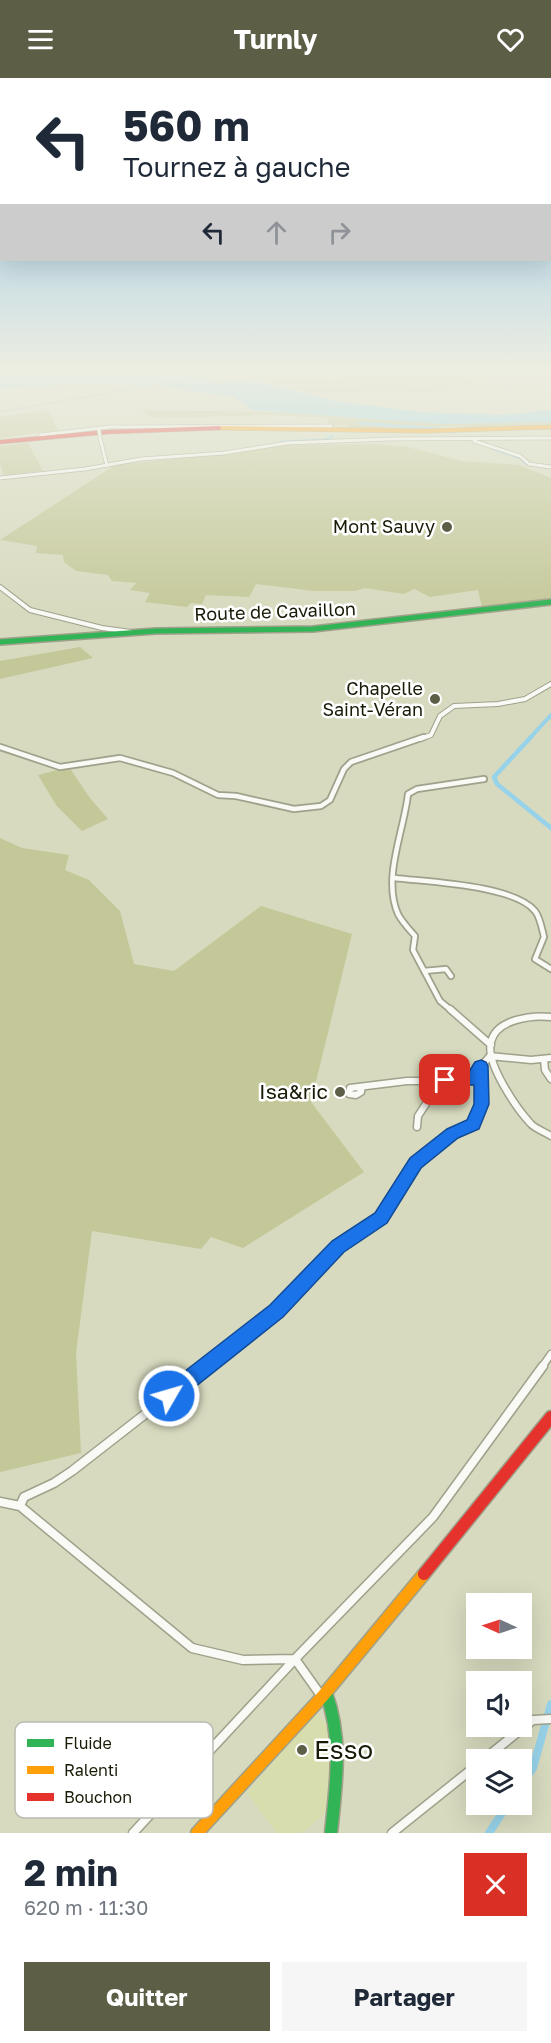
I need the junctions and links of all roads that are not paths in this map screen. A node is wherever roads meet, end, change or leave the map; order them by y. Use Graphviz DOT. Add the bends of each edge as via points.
graph roads {
  1 [pos="103,453"];
  2 [pos="225,453"];
  3 [pos="509,453"];
  4 [pos="106,466"];
  5 [pos="551,467"];
  6 [pos="0,478"];
  7 [pos="0,587"];
  8 [pos="551,602"];
  9 [pos="131,633"];
  10 [pos="0,642"];
  11 [pos="551,684"];
  12 [pos="0,747"];
  13 [pos="484,779"];
  14 [pos="395,878"];
  15 [pos="551,969"];
  16 [pos="424,971"];
  17 [pos="451,976"];
  18 [pos="551,1017"];
  19 [pos="491,1046"];
  20 [pos="490,1056"];
  21 [pos="548,1058"];
  22 [pos="481,1066"];
  23 [pos="551,1079"];
  24 [pos="441,1080"];
  25 [pos="362,1086"];
  26 [pos="417,1127"];
  27 [pos="551,1136"];
  28 [pos="551,1354"];
  29 [pos="551,1417"];
  30 [pos="0,1502"];
  31 [pos="20,1506"];
  32 [pos="295,1659"];
  33 [pos="324,1695"];
  34 [pos="551,1719"];
  35 [pos="213,1747"];
  36 [pos="497,1749"];
  37 [pos="466,1774"];
  38 [pos="213,1817"];
  39 [pos="147,1818"];
  40 [pos="212,1818"];
  41 [pos="133,1833"];
  42 [pos="198,1833"];
  43 [pos="331,1833"];
  44 [pos="392,1833"];
  1 -- 4 [label="street, bridge"];
  2 -- 4 [label="street" via="141,459"];
  3 -- 5 [label="street" via="529,464"];
  4 -- 6 [label="street"];
  7 -- 9 [label="street" via="30,610"];
  8 -- 9 [label="main road, Route de Cavaillon" via="319,629"];
  9 -- 10 [label="main road, Route de Cavaillon"];
  11 -- 12 [label="street" via="525,699 454,706 440,716 431,735 351,762 330,800 310,808 281,807 218,795 173,773 120,758 60,767"];
  13 -- 14 [label="street" via="417,789 408,794"];
  14 -- 15 [label="street" via="494,890 531,907 544,937 536,959"];
  14 -- 16 [label="street" via="396,907 415,936 413,950"];
  16 -- 17 [label="street" via="446,969"];
  16 -- 19 [label="street" via="442,1004"];
  18 -- 19 [label="street" via="525,1018 501,1026 494,1032"];
  19 -- 20 [label="street"];
  20 -- 21 [label="street"];
  20 -- 22 [label="street"];
  20 -- 27 [label="street" via="532,1125"];
  21 -- 23 [label="street" via="545,1070"];
  22 -- 24 [label="street" via="470,1081"];
  22 -- 31 [label="street" via="482,1104 473,1124 453,1133 415,1163 381,1218 338,1247 277,1311 72,1471 24,1497"];
  24 -- 25 [label="street"];
  24 -- 26 [label="street" via="418,1116"];
  28 -- 32 [label="street" via="433,1517"];
  29 -- 33 [label="main road"];
  30 -- 31 [label="street"];
  31 -- 32 [label="street" via="192,1648 213,1656 266,1661"];
  32 -- 33 [label="street"];
  32 -- 35 [label="street"];
  33 -- 38 [label="main road"];
  33 -- 43 [label="main road" via="335,1710 338,1736"];
  34 -- 36 [label="street" via="533,1720"];
  37 -- 44 [label="street"];
  39 -- 41 [label="street"];
  40 -- 42 [label="main road"];
}
